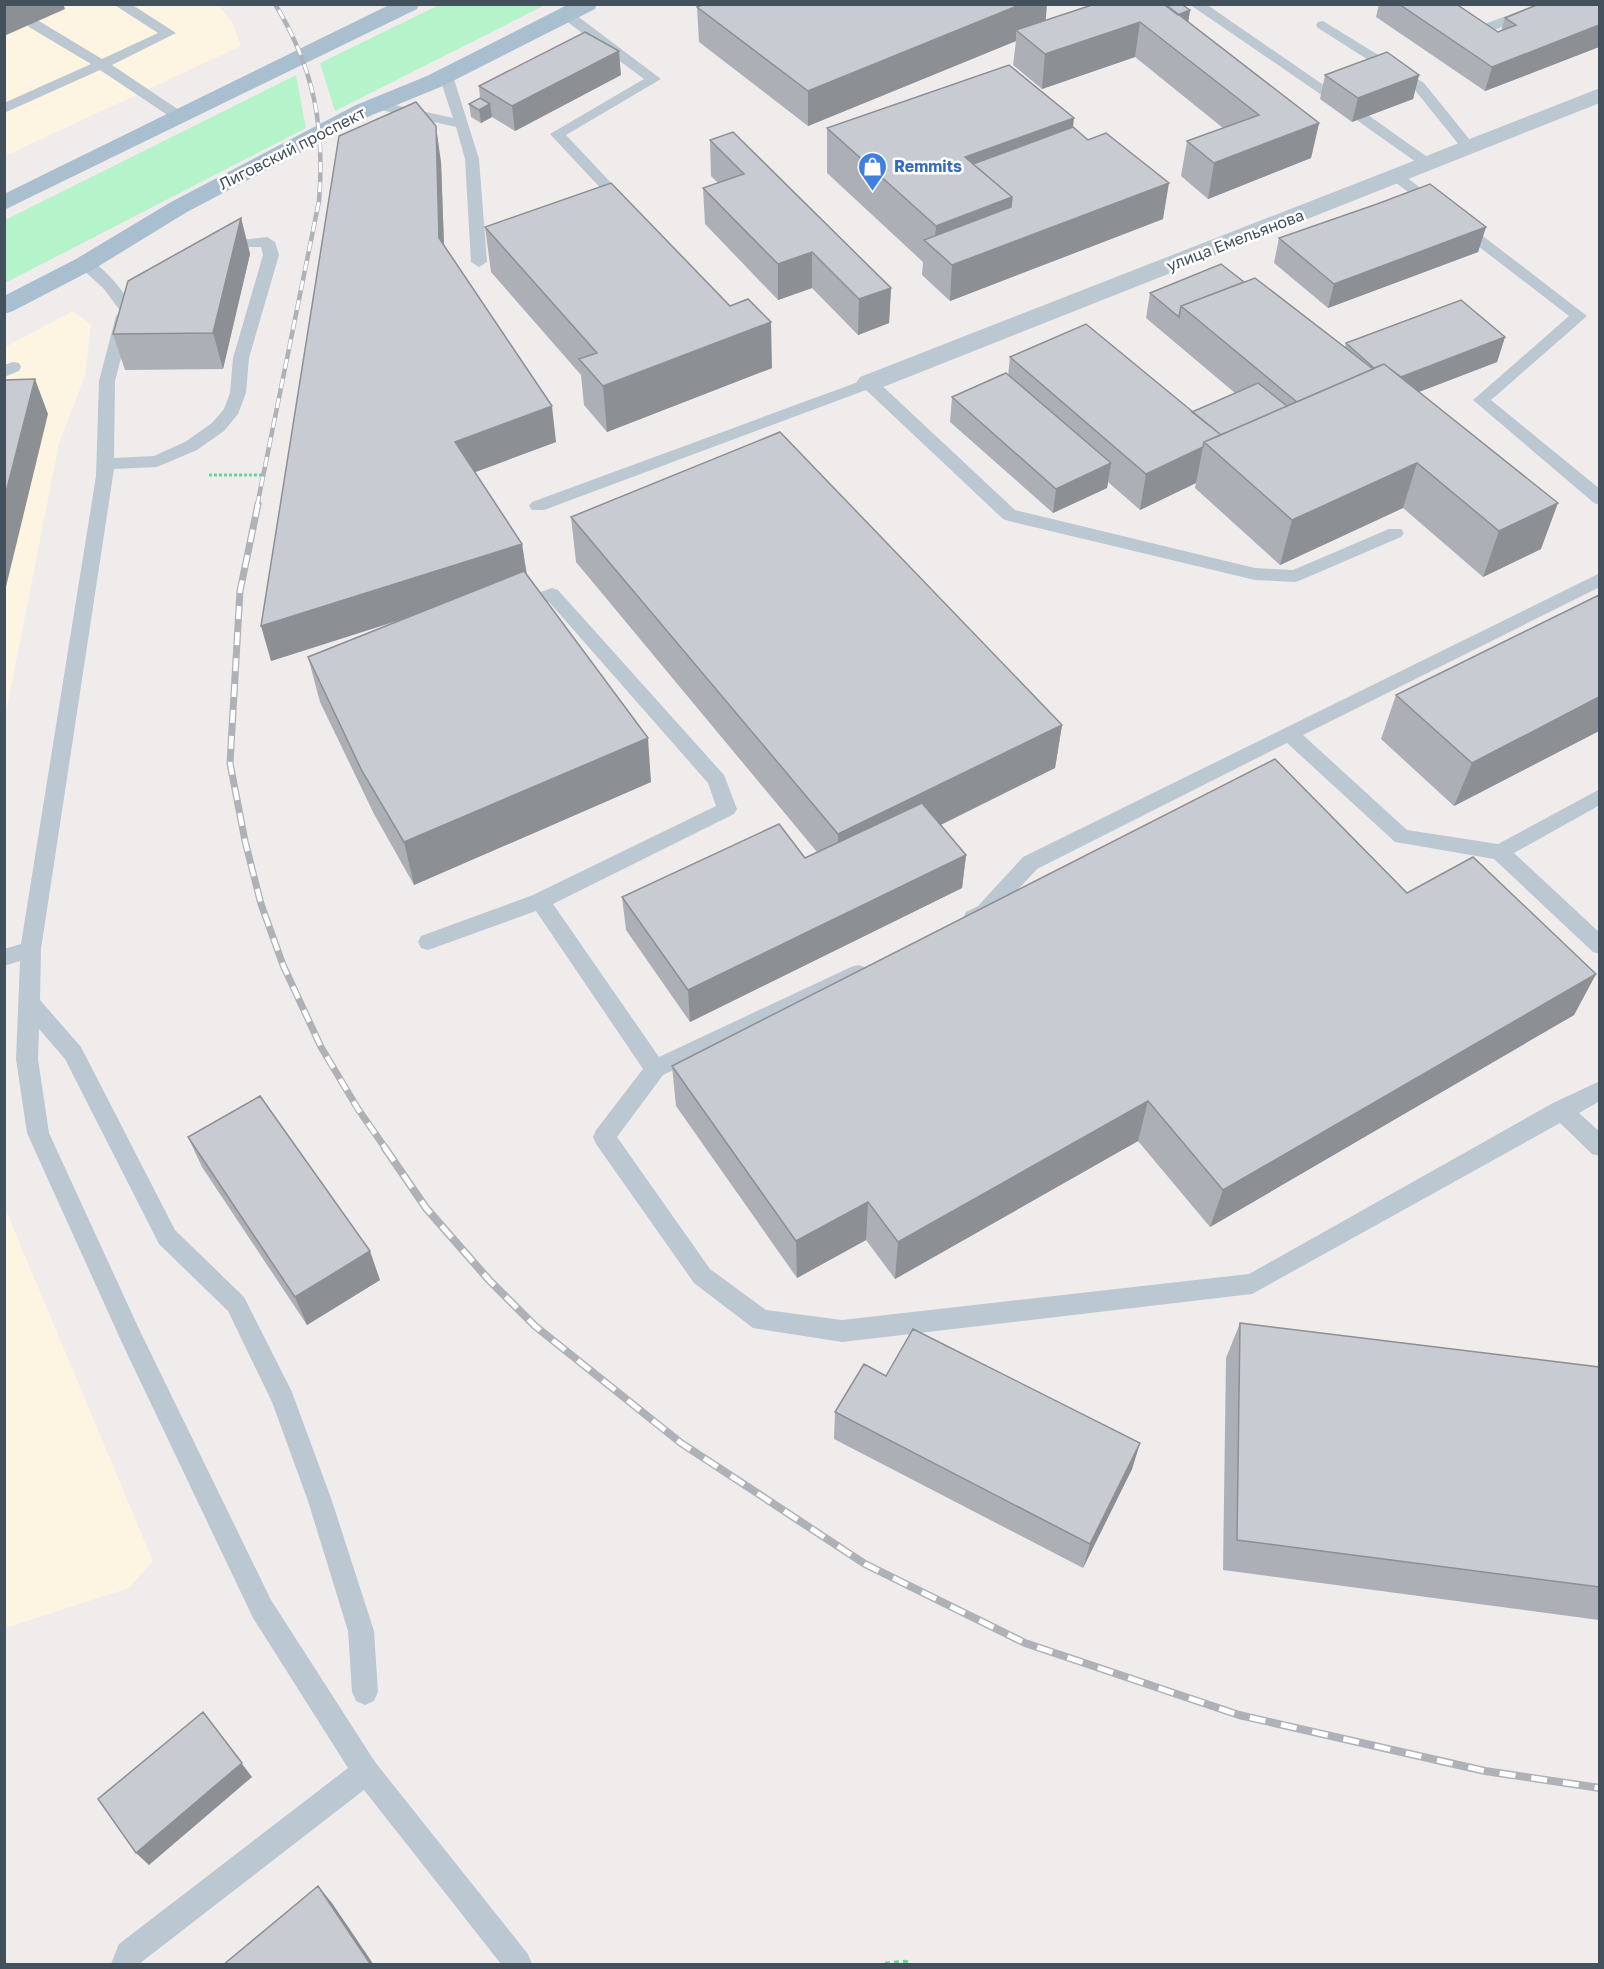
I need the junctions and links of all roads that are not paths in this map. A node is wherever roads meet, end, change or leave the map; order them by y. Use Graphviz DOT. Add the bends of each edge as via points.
graph roads {
  1 [pos="120,4"];
  2 [pos="409,4"];
  3 [pos="587,4"];
  4 [pos="1196,4"];
  5 [pos="1552,4"];
  6 [pos="567,15"];
  7 [pos="34,24"];
  8 [pos="1323,25"];
  9 [pos="1487,28"];
  10 [pos="101,64"];
  11 [pos="446,76"];
  12 [pos="1331,95"];
  13 [pos="1599,95"];
  14 [pos="377,105"];
  15 [pos="4,109"];
  16 [pos="180,117"];
  17 [pos="1363,118"];
  18 [pos="462,124"];
  19 [pos="1469,147"];
  20 [pos="1428,164"];
  21 [pos="1396,176"];
  22 [pos="4,203"];
  23 [pos="639,220"];
  24 [pos="479,262"];
  25 [pos="85,264"];
  26 [pos="206,265"];
  27 [pos="4,306"];
  28 [pos="869,383"];
  29 [pos="105,464"];
  30 [pos="1599,499"];
  31 [pos="538,506"];
  32 [pos="1395,533"];
  33 [pos="1599,579"];
  34 [pos="497,614"];
  35 [pos="1289,734"];
  36 [pos="1599,796"];
  37 [pos="1567,814"];
  38 [pos="1599,815"];
  39 [pos="1500,852"];
  40 [pos="540,901"];
  41 [pos="953,927"];
  42 [pos="428,942"];
  43 [pos="1599,946"];
  44 [pos="31,949"];
  45 [pos="4,957"];
  46 [pos="879,963"];
  47 [pos="30,1004"];
  48 [pos="655,1069"];
  49 [pos="1599,1090"];
  50 [pos="1561,1110"];
  51 [pos="1599,1147"];
  52 [pos="365,1692"];
  53 [pos="366,1771"];
  54 [pos="125,1965"];
  55 [pos="518,1965"];
  1 -- 10 [label="lane" via="169,33"];
  2 -- 16 [label="main road"];
  3 -- 6 [label="main road, Лиговский проспект"];
  4 -- 12 [label="lane"];
  5 -- 9 [label="lane"];
  6 -- 11 [label="main road, Лиговский проспект"];
  6 -- 23 [label="lane" via="654,78 557,134"];
  7 -- 10 [label="lane"];
  8 -- 19 [label="lane" via="1419,86"];
  10 -- 15 [label="lane"];
  10 -- 16 [label="lane"];
  11 -- 14 [label="main road, Лиговский проспект"];
  11 -- 18 [label="lane"];
  13 -- 19 [label="street, улица Емельянова"];
  14 -- 18 [label="lane"];
  14 -- 25 [label="main road, Лиговский проспект" via="179,207"];
  16 -- 22 [label="main road"];
  17 -- 20 [label="lane"];
  18 -- 24 [label="lane" via="472,159"];
  19 -- 20 [label="street, улица Емельянова"];
  20 -- 21 [label="street, улица Емельянова"];
  21 -- 28 [label="street, улица Емельянова"];
  21 -- 30 [label="lane" via="1579,316 1480,400"];
  25 -- 27 [label="main road, Лиговский проспект"];
  25 -- 29 [label="lane" via="131,305 107,381"];
  26 -- 29 [label="lane" via="246,243 267,242 271,255 241,358 238,393 232,410 200,440 158,461"];
  28 -- 31 [label="lane"];
  28 -- 32 [label="lane" via="1009,515 1265,574 1295,576"];
  29 -- 44 [label="lane"];
  33 -- 35 [label="lane"];
  34 -- 40 [label="lane" via="552,594 717,780 727,809"];
  35 -- 39 [label="lane" via="1402,837"];
  35 -- 41 [label="lane" via="1030,863 985,912"];
  36 -- 37 [label="lane"];
  37 -- 38 [label="lane"];
  37 -- 39 [label="lane"];
  39 -- 43 [label="lane"];
  40 -- 42 [label="lane"];
  40 -- 48 [label="lane"];
  44 -- 45 [label="lane"];
  44 -- 47 [label="lane"];
  46 -- 48 [label="lane"];
  47 -- 52 [label="lane" via="73,1053 167,1237 236,1304 283,1400 361,1631"];
  47 -- 53 [label="lane" via="27,1059 38,1133 262,1609"];
  48 -- 50 [label="lane" via="604,1137 702,1276 761,1320 842,1331 1252,1284"];
  49 -- 50 [label="lane"];
  50 -- 51 [label="lane"];
  53 -- 54 [label="lane" via="129,1954"];
  53 -- 55 [label="lane"];
}
